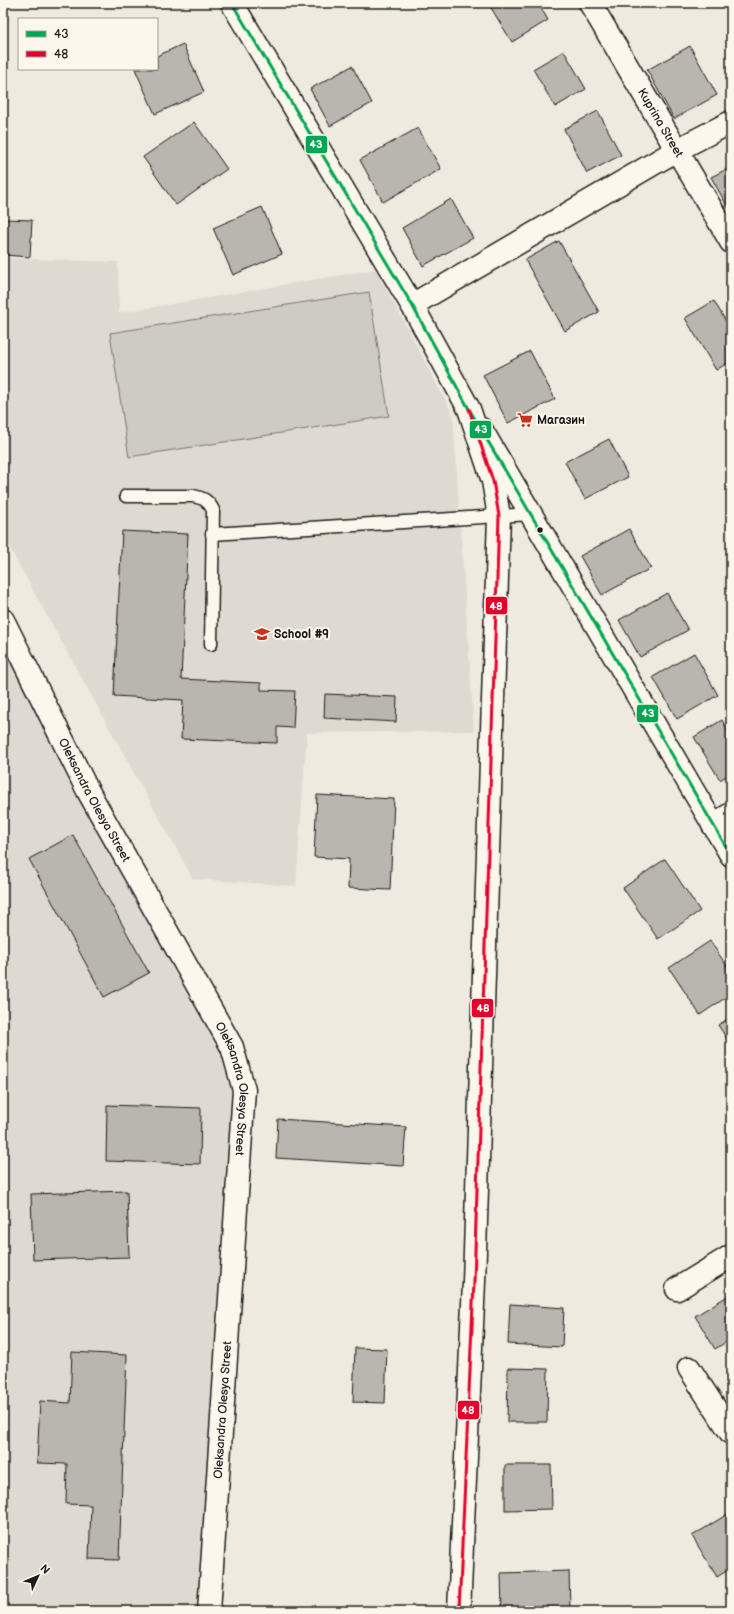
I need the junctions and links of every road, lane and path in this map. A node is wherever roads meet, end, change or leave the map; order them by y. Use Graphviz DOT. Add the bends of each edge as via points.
graph roads {
  1 [pos="232,3"];
  2 [pos="590,3"];
  3 [pos="731,122"];
  4 [pos="677,150"];
  5 [pos="731,242"];
  6 [pos="412,305"];
  7 [pos="469,409"];
  8 [pos="126,496"];
  9 [pos="531,514"];
  10 [pos="499,516"];
  11 [pos="212,534"];
  12 [pos="3,620"];
  13 [pos="211,644"];
  14 [pos="722,819"];
  15 [pos="731,855"];
  16 [pos="731,1256"];
  17 [pos="677,1289"];
  18 [pos="689,1368"];
  19 [pos="731,1433"];
  20 [pos="209,1611"];
  21 [pos="459,1611"];
  1 -- 6 [label="street"];
  2 -- 4 [label="street, Kuprina Street"];
  3 -- 4 [label="street"];
  4 -- 5 [label="street, Kuprina Street"];
  4 -- 6 [label="street"];
  6 -- 7 [label="street"];
  7 -- 9 [label="street"];
  7 -- 10 [label="street" via="494,481"];
  8 -- 11 [label="lane" via="202,498 209,502 213,510"];
  9 -- 10 [label="lane"];
  9 -- 14 [label="street"];
  10 -- 11 [label="lane"];
  10 -- 21 [label="street" via="474,1282"];
  11 -- 13 [label="lane"];
  12 -- 20 [label="street, Oleksandra Olesya Street" via="88,791 232,1047 244,1090"];
  14 -- 15 [label="street"];
  16 -- 17 [label="street"];
  18 -- 19 [label="street"];
}
